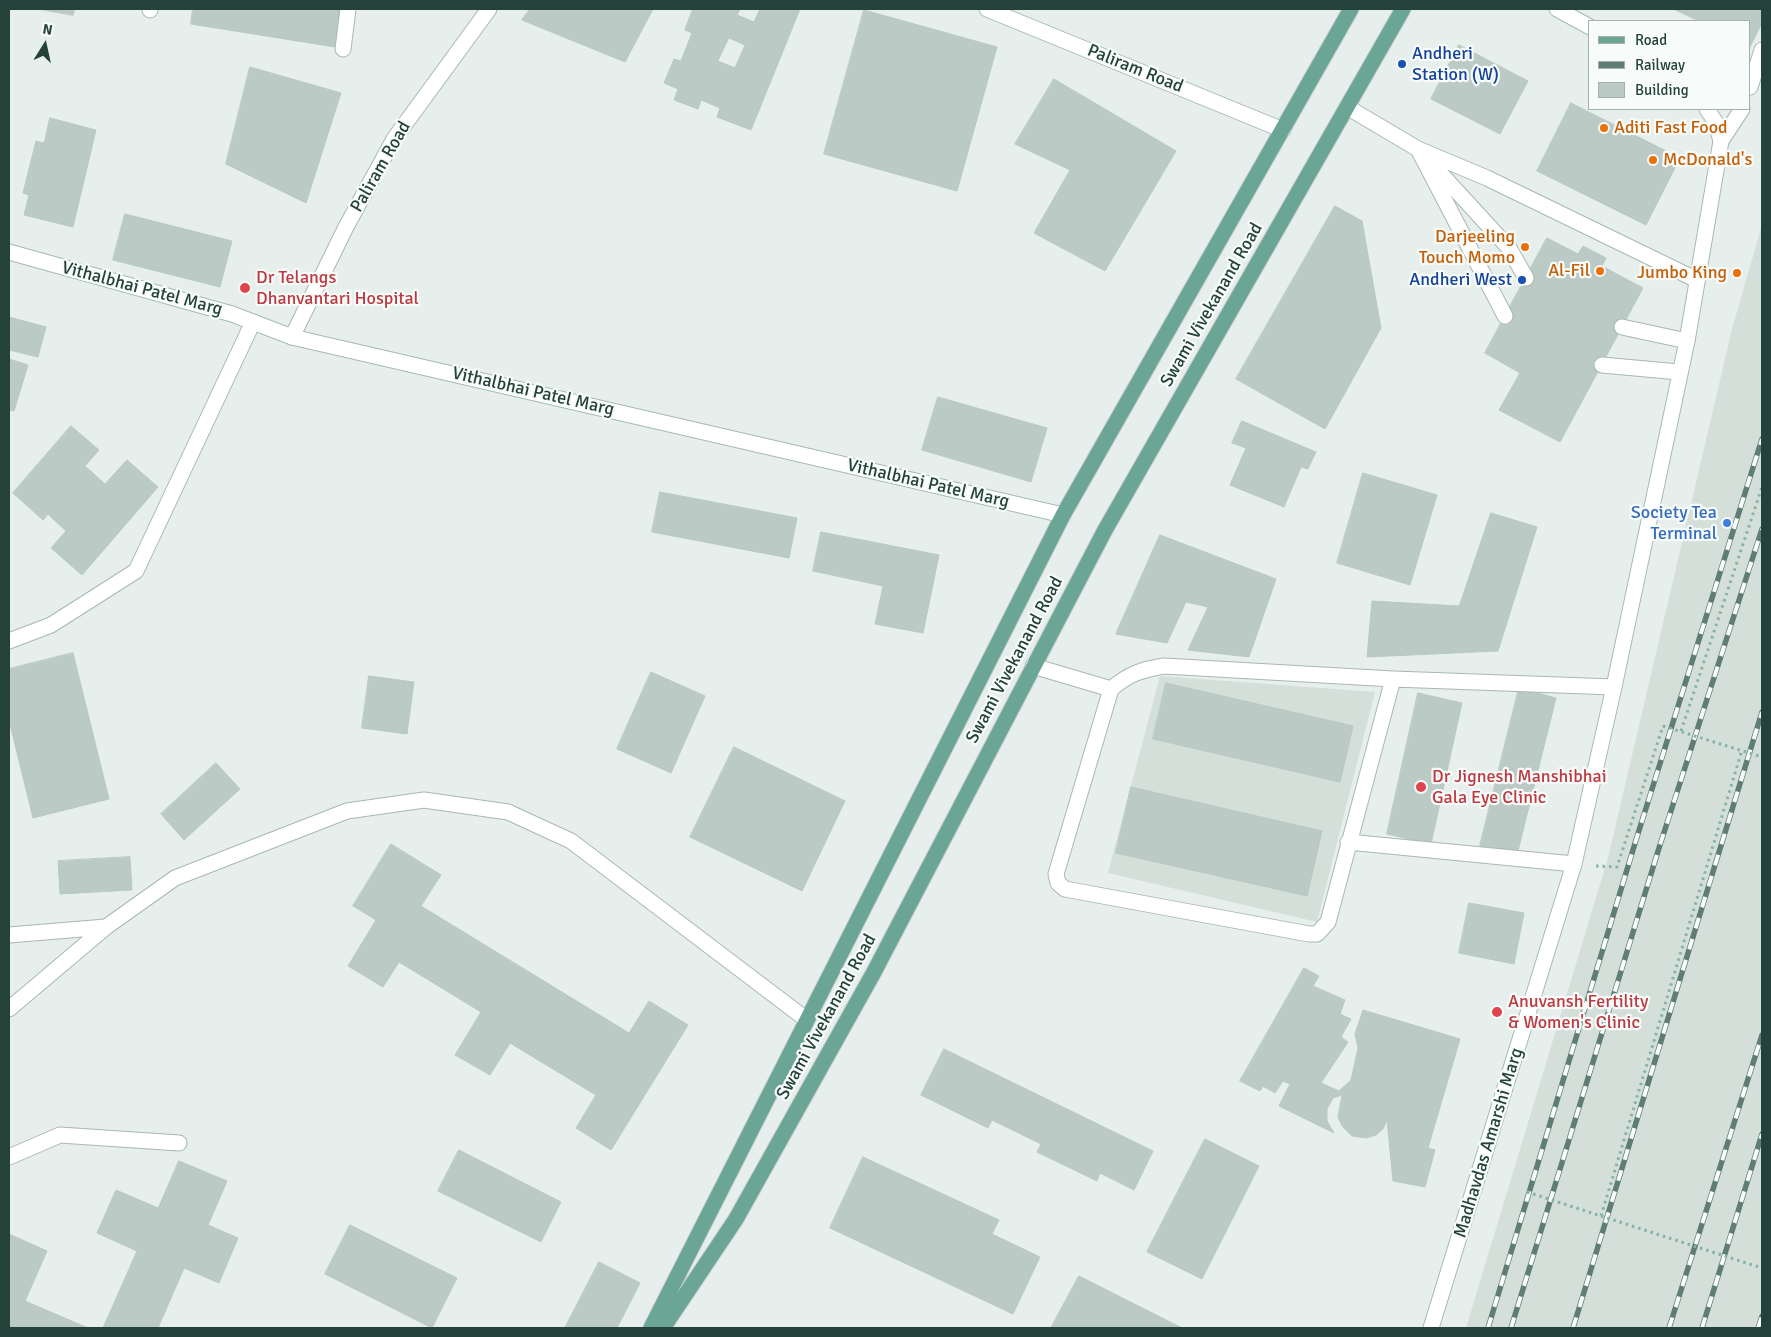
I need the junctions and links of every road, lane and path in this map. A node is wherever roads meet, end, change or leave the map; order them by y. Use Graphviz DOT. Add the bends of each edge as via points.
graph roads {
  1 [pos="348,9"];
  2 [pos="489,9"];
  3 [pos="987,9"];
  4 [pos="1351,9"];
  5 [pos="1403,9"];
  6 [pos="1557,9"];
  7 [pos="1588,26"];
  8 [pos="344,49"];
  9 [pos="1762,50"];
  10 [pos="1751,84"];
  11 [pos="1347,108"];
  12 [pos="1708,110"];
  13 [pos="1741,110"];
  14 [pos="1283,130"];
  15 [pos="1721,141"];
  16 [pos="1418,149"];
  17 [pos="9,252"];
  18 [pos="1526,278"];
  19 [pos="1697,280"];
  20 [pos="1505,316"];
  21 [pos="253,322"];
  22 [pos="1622,327"];
  23 [pos="292,337"];
  24 [pos="1687,341"];
  25 [pos="1602,364"];
  26 [pos="1679,372"];
  27 [pos="1762,487"];
  28 [pos="1063,515"];
  29 [pos="9,641"];
  30 [pos="1032,666"];
  31 [pos="1392,679"];
  32 [pos="1614,687"];
  33 [pos="1111,690"];
  34 [pos="1681,731"];
  35 [pos="1742,750"];
  36 [pos="1762,757"];
  37 [pos="1348,842"];
  38 [pos="1574,864"];
  39 [pos="1617,868"];
  40 [pos="106,927"];
  41 [pos="9,935"];
  42 [pos="9,1009"];
  43 [pos="807,1020"];
  44 [pos="179,1143"];
  45 [pos="9,1157"];
  46 [pos="1527,1192"];
  47 [pos="1602,1216"];
  48 [pos="1762,1268"];
  49 [pos="651,1328"];
  50 [pos="663,1328"];
  51 [pos="1432,1328"];
  1 -- 8 [label="street"];
  2 -- 23 [label="street, Paliram Road" via="394,139"];
  3 -- 14 [label="street, Paliram Road"];
  4 -- 14 [label="main road, Swami Vivekanand Road"];
  5 -- 11 [label="main road, Swami Vivekanand Road"];
  6 -- 7 [label="street"];
  9 -- 10 [label="street"];
  11 -- 16 [label="street"];
  11 -- 30 [label="main road, Swami Vivekanand Road" via="1105,530"];
  12 -- 15 [label="street"];
  13 -- 15 [label="street"];
  14 -- 28 [label="main road, Swami Vivekanand Road"];
  15 -- 19 [label="street, Madhavdas Amarshi Marg"];
  16 -- 18 [label="street" via="1509,248"];
  16 -- 19 [label="street" via="1487,178"];
  16 -- 20 [label="street"];
  17 -- 21 [label="street, Vithalbhai Patel Marg"];
  19 -- 24 [label="street, Madhavdas Amarshi Marg"];
  21 -- 23 [label="street, Vithalbhai Patel Marg"];
  21 -- 29 [label="street" via="136,571 51,625"];
  22 -- 24 [label="street"];
  23 -- 28 [label="street, Vithalbhai Patel Marg"];
  24 -- 26 [label="street, Madhavdas Amarshi Marg"];
  25 -- 26 [label="street"];
  26 -- 32 [label="street, Madhavdas Amarshi Marg"];
  27 -- 34 [label="path"];
  28 -- 43 [label="main road, Swami Vivekanand Road"];
  30 -- 33 [label="street"];
  30 -- 50 [label="main road, Swami Vivekanand Road" via="870,980 736,1219"];
  31 -- 32 [label="street"];
  31 -- 33 [label="street" via="1164,666 1127,675"];
  31 -- 37 [label="street"];
  32 -- 38 [label="street, Madhavdas Amarshi Marg"];
  33 -- 37 [label="street" via="1056,874 1058,883 1065,889 1317,934 1328,922"];
  34 -- 35 [label="path, bridge"];
  34 -- 39 [label="path, bridge" via="1663,726"];
  35 -- 36 [label="path, bridge"];
  35 -- 47 [label="path, bridge"];
  37 -- 38 [label="street"];
  38 -- 51 [label="street, Madhavdas Amarshi Marg"];
  40 -- 41 [label="street"];
  40 -- 42 [label="street"];
  40 -- 43 [label="street" via="175,878 347,811 424,800 508,812 571,841"];
  43 -- 49 [label="main road, Swami Vivekanand Road"];
  44 -- 45 [label="street" via="60,1135"];
  46 -- 47 [label="path, bridge"];
  47 -- 48 [label="path, bridge"];
}
